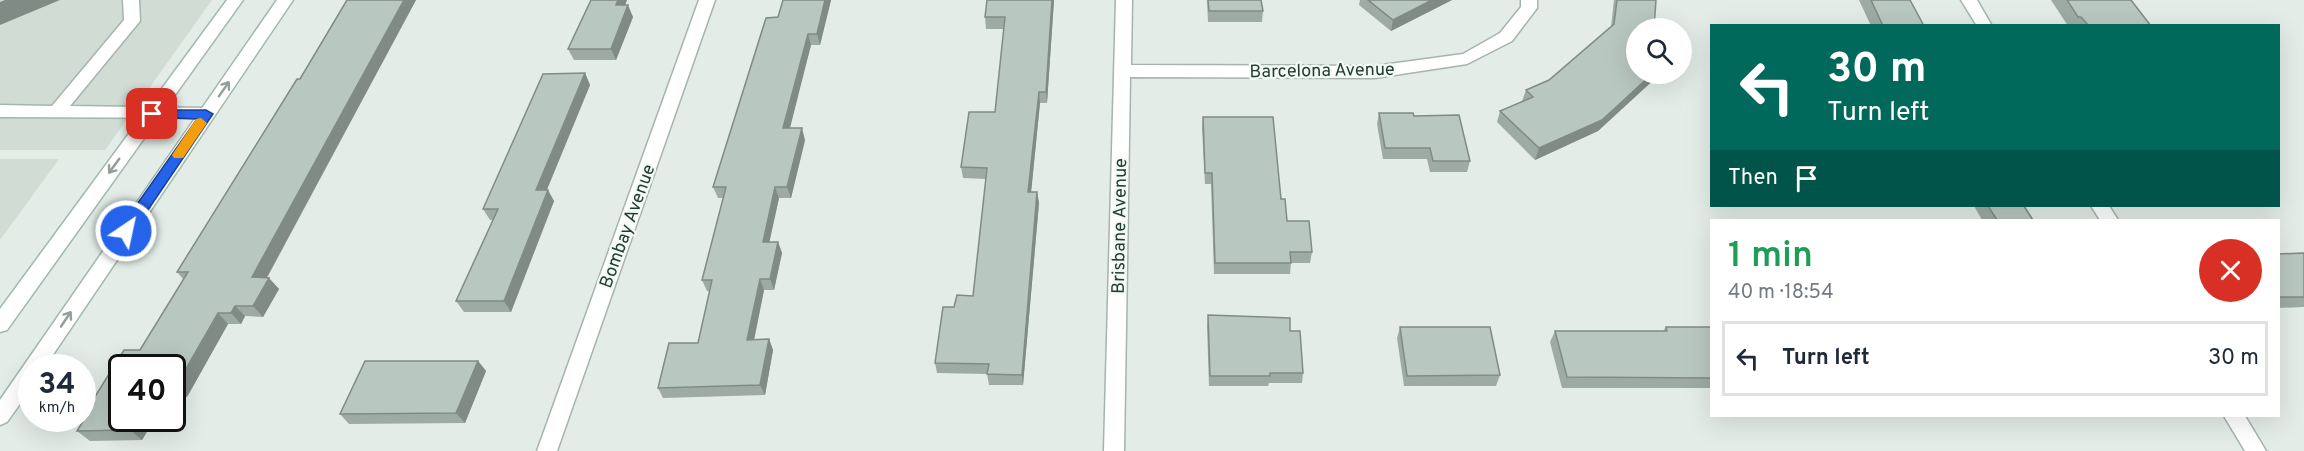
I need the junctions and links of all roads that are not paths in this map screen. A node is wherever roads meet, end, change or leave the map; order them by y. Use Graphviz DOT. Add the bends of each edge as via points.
graph roads {
  1 [pos="130,0"];
  2 [pos="235,0"];
  3 [pos="285,0"];
  4 [pos="707,0"];
  5 [pos="1124,0"];
  6 [pos="1529,0"];
  7 [pos="1969,0"];
  8 [pos="1984,24"];
  9 [pos="1123,71"];
  10 [pos="0,111"];
  11 [pos="56,112"];
  12 [pos="152,114"];
  13 [pos="206,114"];
  14 [pos="0,324"];
  15 [pos="42,354"];
  16 [pos="18,390"];
  17 [pos="0,416"];
  18 [pos="2235,417"];
  19 [pos="547,451"];
  20 [pos="1114,451"];
  21 [pos="2256,451"];
  1 -- 11 [label="street" via="132,21"];
  2 -- 12 [label="street"];
  13 -- 3 [label="street, one-way"];
  4 -- 19 [label="street, Bombay Avenue"];
  5 -- 9 [label="street, Brisbane Avenue"];
  6 -- 9 [label="street, Barcelona Avenue" via="1529,8 1506,37 1467,59 1375,72"];
  7 -- 8 [label="street"];
  9 -- 20 [label="street, Brisbane Avenue"];
  10 -- 11 [label="street"];
  11 -- 12 [label="street"];
  12 -- 13 [label="street"];
  12 -- 14 [label="street, one-way"];
  15 -- 13 [label="street, one-way"];
  16 -- 17 [label="street"];
  18 -- 21 [label="street"];
}
